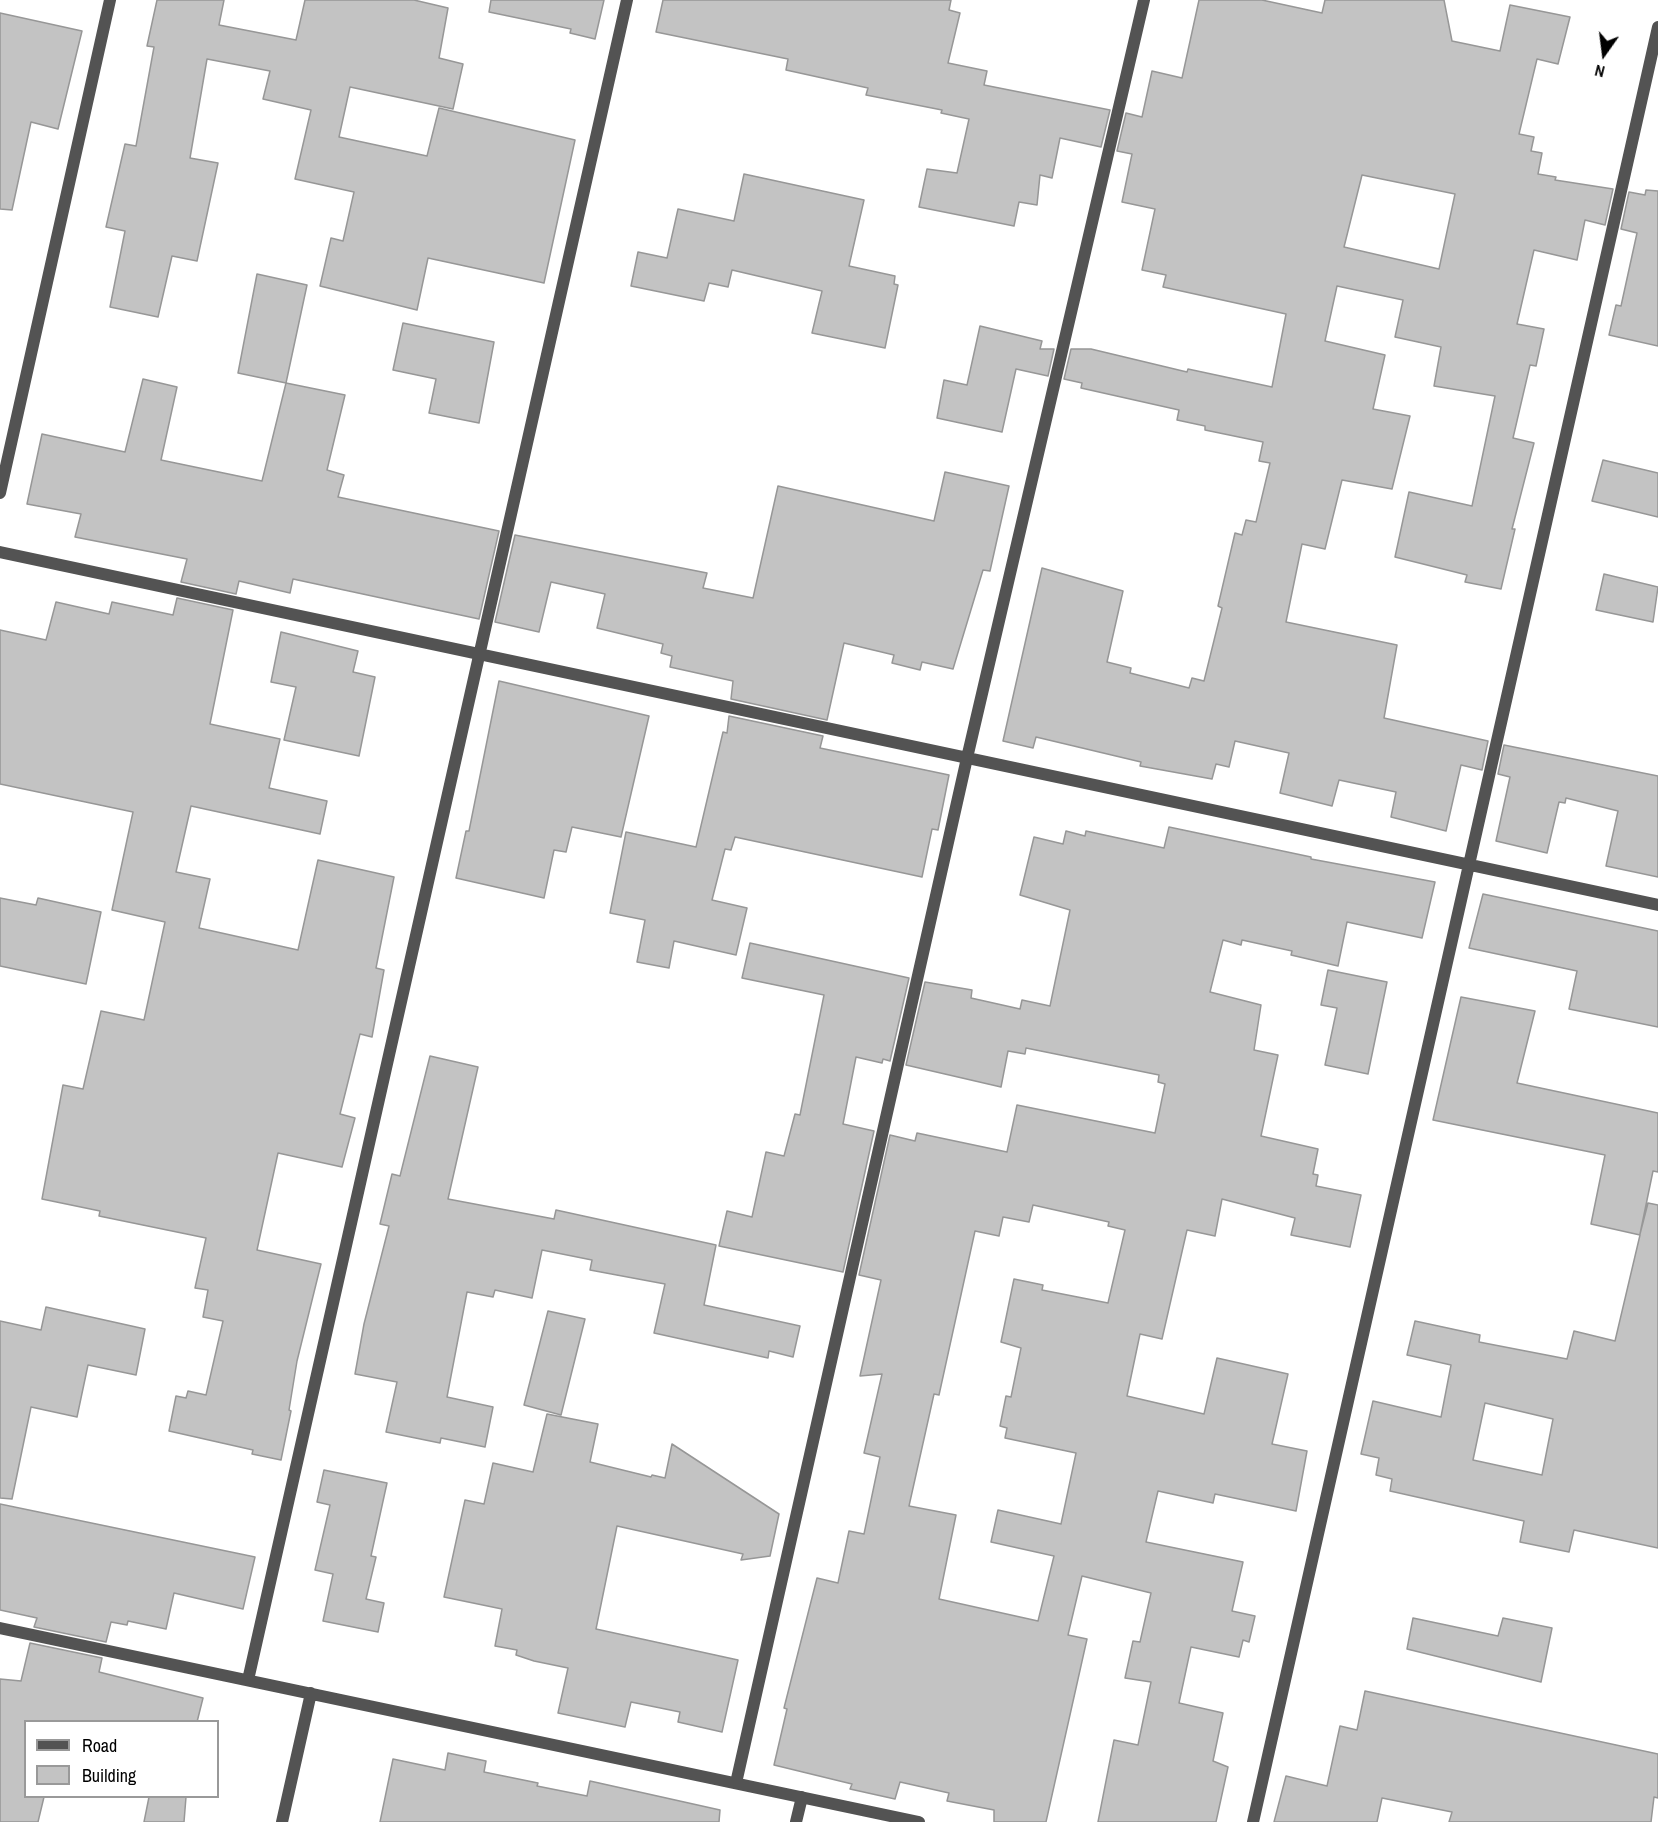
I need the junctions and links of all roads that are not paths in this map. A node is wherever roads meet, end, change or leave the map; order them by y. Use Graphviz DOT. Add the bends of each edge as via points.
graph roads {
  1 [pos="110,0"];
  2 [pos="627,0"];
  3 [pos="1144,0"];
  4 [pos="1658,27"];
  5 [pos="0,493"];
  6 [pos="0,552"];
  7 [pos="480,655"];
  8 [pos="967,758"];
  9 [pos="1469,865"];
  10 [pos="1658,906"];
  11 [pos="0,1628"];
  12 [pos="248,1680"];
  13 [pos="311,1693"];
  14 [pos="736,1783"];
  15 [pos="802,1797"];
  16 [pos="282,1822"];
  17 [pos="796,1822"];
  18 [pos="919,1822"];
  19 [pos="1253,1822"];
  1 -- 5 [label="street"];
  2 -- 7 [label="street"];
  3 -- 8 [label="street"];
  4 -- 9 [label="street"];
  6 -- 7 [label="street"];
  7 -- 8 [label="street"];
  7 -- 12 [label="street"];
  8 -- 9 [label="street"];
  8 -- 14 [label="street"];
  9 -- 10 [label="street"];
  9 -- 19 [label="street"];
  11 -- 12 [label="street"];
  12 -- 13 [label="street"];
  13 -- 14 [label="street"];
  13 -- 16 [label="street"];
  14 -- 15 [label="street"];
  15 -- 17 [label="street"];
  15 -- 18 [label="street"];
}
